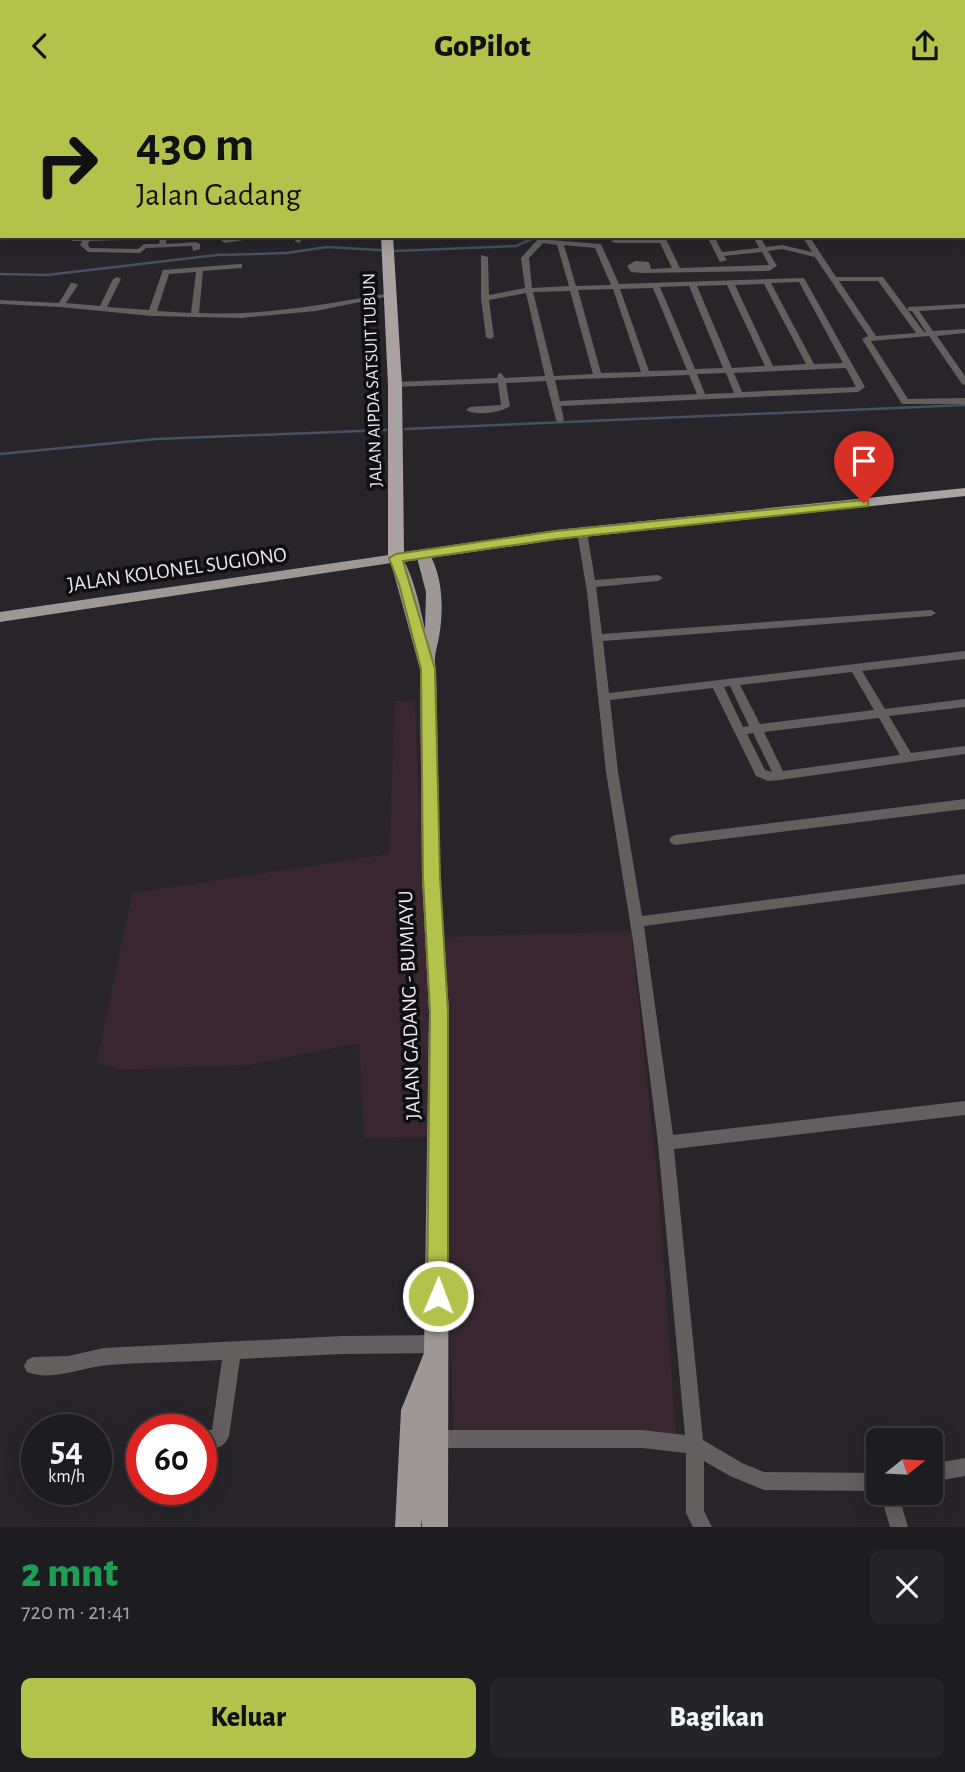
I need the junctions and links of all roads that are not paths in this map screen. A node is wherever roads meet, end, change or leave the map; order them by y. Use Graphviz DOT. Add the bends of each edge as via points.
graph roads {
  1 [pos="75,238"];
  2 [pos="221,238"];
  3 [pos="249,238"];
  4 [pos="711,238"];
  5 [pos="757,238"];
  6 [pos="804,238"];
  7 [pos="807,238"];
  8 [pos="86,239"];
  9 [pos="633,239"];
  10 [pos="662,239"];
  11 [pos="163,240"];
  12 [pos="615,241"];
  13 [pos="560,242"];
  14 [pos="197,243"];
  15 [pos="386,245"];
  16 [pos="782,247"];
  17 [pos="764,250"];
  18 [pos="720,254"];
  19 [pos="817,255"];
  20 [pos="484,257"];
  21 [pos="239,266"];
  22 [pos="645,268"];
  23 [pos="200,269"];
  24 [pos="727,269"];
  25 [pos="677,270"];
  26 [pos="117,279"];
  27 [pos="833,279"];
  28 [pos="766,281"];
  29 [pos="730,283"];
  30 [pos="692,284"];
  31 [pos="74,285"];
  32 [pos="656,286"];
  33 [pos="616,287"];
  34 [pos="572,289"];
  35 [pos="529,290"];
  36 [pos="390,296"];
  37 [pos="485,298"];
  38 [pos="0,302"];
  39 [pos="61,305"];
  40 [pos="965,306"];
  41 [pos="102,309"];
  42 [pos="914,309"];
  43 [pos="903,310"];
  44 [pos="152,314"];
  45 [pos="195,314"];
  46 [pos="965,331"];
  47 [pos="932,333"];
  48 [pos="921,334"];
  49 [pos="872,336"];
  50 [pos="490,337"];
  51 [pos="849,363"];
  52 [pos="810,364"];
  53 [pos="769,366"];
  54 [pos="728,368"];
  55 [pos="689,370"];
  56 [pos="645,372"];
  57 [pos="597,374"];
  58 [pos="551,376"];
  59 [pos="502,378"];
  60 [pos="394,382"];
  61 [pos="965,382"];
  62 [pos="858,389"];
  63 [pos="739,395"];
  64 [pos="702,397"];
  65 [pos="965,401"];
  66 [pos="557,404"];
  67 [pos="470,411"];
  68 [pos="560,420"];
  69 [pos="965,492"];
  70 [pos="397,522"];
  71 [pos="582,532"];
  72 [pos="423,554"];
  73 [pos="396,558"];
  74 [pos="658,578"];
  75 [pos="591,584"];
  76 [pos="931,613"];
  77 [pos="0,617"];
  78 [pos="597,638"];
  79 [pos="965,655"];
  80 [pos="426,658"];
  81 [pos="855,668"];
  82 [pos="733,682"];
  83 [pos="717,684"];
  84 [pos="604,697"];
  85 [pos="965,703"];
  86 [pos="881,713"];
  87 [pos="756,729"];
  88 [pos="740,731"];
  89 [pos="965,750"];
  90 [pos="908,758"];
  91 [pos="780,776"];
  92 [pos="965,804"];
  93 [pos="675,839"];
  94 [pos="965,879"];
  95 [pos="636,922"];
  96 [pos="965,1108"];
  97 [pos="666,1143"];
  98 [pos="437,1347"];
  99 [pos="232,1351"];
  100 [pos="33,1366"];
  101 [pos="435,1439"];
  102 [pos="217,1440"];
  103 [pos="695,1445"];
  104 [pos="965,1467"];
  105 [pos="943,1471"];
  106 [pos="866,1482"];
  107 [pos="893,1505"];
  108 [pos="408,1527"];
  109 [pos="435,1527"];
  110 [pos="703,1527"];
  111 [pos="900,1527"];
  1 -- 8 [label="street"];
  2 -- 3 [label="street"];
  4 -- 18 [label="street"];
  5 -- 17 [label="street"];
  6 -- 16 [label="street"];
  7 -- 19 [label="street"];
  8 -- 11 [label="street"];
  8 -- 11 [label="street" via="90,251 140,251"];
  9 -- 10 [label="street"];
  9 -- 12 [label="street"];
  10 -- 25 [label="street"];
  11 -- 14 [label="street"];
  13 -- 33 [label="street" via="598,246"];
  13 -- 34 [label="street"];
  13 -- 35 [label="street" via="543,241 525,258"];
  15 -- 36 [label="highway, JALAN AIPDA SATSUIT TUBUN"];
  16 -- 17 [label="street"];
  16 -- 19 [label="street"];
  17 -- 18 [label="street"];
  17 -- 24 [label="street" via="772,268"];
  18 -- 24 [label="street"];
  19 -- 27 [label="street"];
  20 -- 37 [label="street"];
  21 -- 23 [label="street"];
  22 -- 25 [label="street"];
  23 -- 44 [label="street" via="164,274"];
  23 -- 45 [label="street"];
  24 -- 25 [label="street"];
  26 -- 41 [label="street"];
  27 -- 43 [label="street" via="879,278"];
  27 -- 49 [label="street"];
  28 -- 29 [label="street"];
  28 -- 51 [label="street" via="803,282"];
  28 -- 52 [label="street"];
  29 -- 30 [label="street"];
  29 -- 53 [label="street"];
  30 -- 32 [label="street"];
  30 -- 54 [label="street"];
  31 -- 39 [label="street"];
  32 -- 33 [label="street"];
  32 -- 55 [label="street"];
  33 -- 34 [label="street"];
  33 -- 56 [label="street"];
  34 -- 35 [label="street"];
  34 -- 57 [label="street"];
  35 -- 37 [label="street"];
  35 -- 58 [label="street"];
  36 -- 45 [label="street" via="275,314"];
  36 -- 60 [label="highway, JALAN AIPDA SATSUIT TUBUN"];
  37 -- 50 [label="street"];
  38 -- 39 [label="street"];
  39 -- 41 [label="street"];
  40 -- 42 [label="street"];
  41 -- 44 [label="street"];
  42 -- 43 [label="street"];
  42 -- 47 [label="street"];
  43 -- 48 [label="street"];
  44 -- 45 [label="street"];
  46 -- 47 [label="street"];
  47 -- 48 [label="street"];
  47 -- 61 [label="street"];
  48 -- 49 [label="street"];
  49 -- 65 [label="street" via="866,339 905,402"];
  51 -- 52 [label="street"];
  51 -- 62 [label="street"];
  52 -- 53 [label="street"];
  53 -- 54 [label="street"];
  54 -- 55 [label="street"];
  54 -- 63 [label="street"];
  55 -- 56 [label="street"];
  55 -- 64 [label="street"];
  56 -- 57 [label="street"];
  57 -- 58 [label="street"];
  58 -- 59 [label="street"];
  58 -- 66 [label="street"];
  59 -- 60 [label="street"];
  59 -- 67 [label="street" via="506,406"];
  60 -- 70 [label="highway, JALAN AIPDA SATSUIT TUBUN"];
  62 -- 63 [label="street"];
  63 -- 64 [label="street"];
  64 -- 66 [label="street"];
  66 -- 68 [label="street"];
  69 -- 71 [label="highway"];
  70 -- 72 [label="highway"];
  70 -- 73 [label="highway, JALAN AIPDA SATSUIT TUBUN"];
  71 -- 72 [label="highway"];
  71 -- 75 [label="street"];
  72 -- 73 [label="highway"];
  72 -- 80 [label="main road, JALAN GADANG - BUMIAYU" via="432,585 433,633"];
  73 -- 77 [label="main road, JALAN KOLONEL SUGIONO"];
  73 -- 80 [label="main road, JALAN GADANG - BUMIAYU"];
  74 -- 75 [label="street"];
  75 -- 78 [label="street"];
  76 -- 78 [label="street"];
  78 -- 84 [label="street"];
  79 -- 81 [label="street"];
  80 -- 98 [label="main road, JALAN GADANG - BUMIAYU" via="439,1012"];
  81 -- 82 [label="street"];
  81 -- 86 [label="street"];
  82 -- 83 [label="street"];
  82 -- 87 [label="street"];
  83 -- 84 [label="street"];
  83 -- 88 [label="street"];
  84 -- 95 [label="street"];
  85 -- 86 [label="street"];
  86 -- 87 [label="street"];
  86 -- 90 [label="street"];
  87 -- 88 [label="street"];
  87 -- 91 [label="street"];
  88 -- 91 [label="street" via="760,773"];
  89 -- 90 [label="street"];
  90 -- 91 [label="street"];
  92 -- 93 [label="street"];
  94 -- 95 [label="street"];
  95 -- 97 [label="street"];
  96 -- 97 [label="street"];
  97 -- 103 [label="street"];
  98 -- 99 [label="street" via="342,1345"];
  98 -- 101 [label="main road, JALAN GADANG - BUMIAYU"];
  98 -- 108 [label="main road, JALAN GADANG - BUMIAYU" via="415,1409"];
  99 -- 100 [label="street" via="104,1357"];
  99 -- 102 [label="street"];
  101 -- 103 [label="street" via="642,1439"];
  101 -- 109 [label="main road, JALAN GADANG - BUMIAYU"];
  103 -- 106 [label="street" via="764,1481"];
  103 -- 110 [label="street" via="695,1513"];
  104 -- 105 [label="street"];
  107 -- 111 [label="street"];
}
